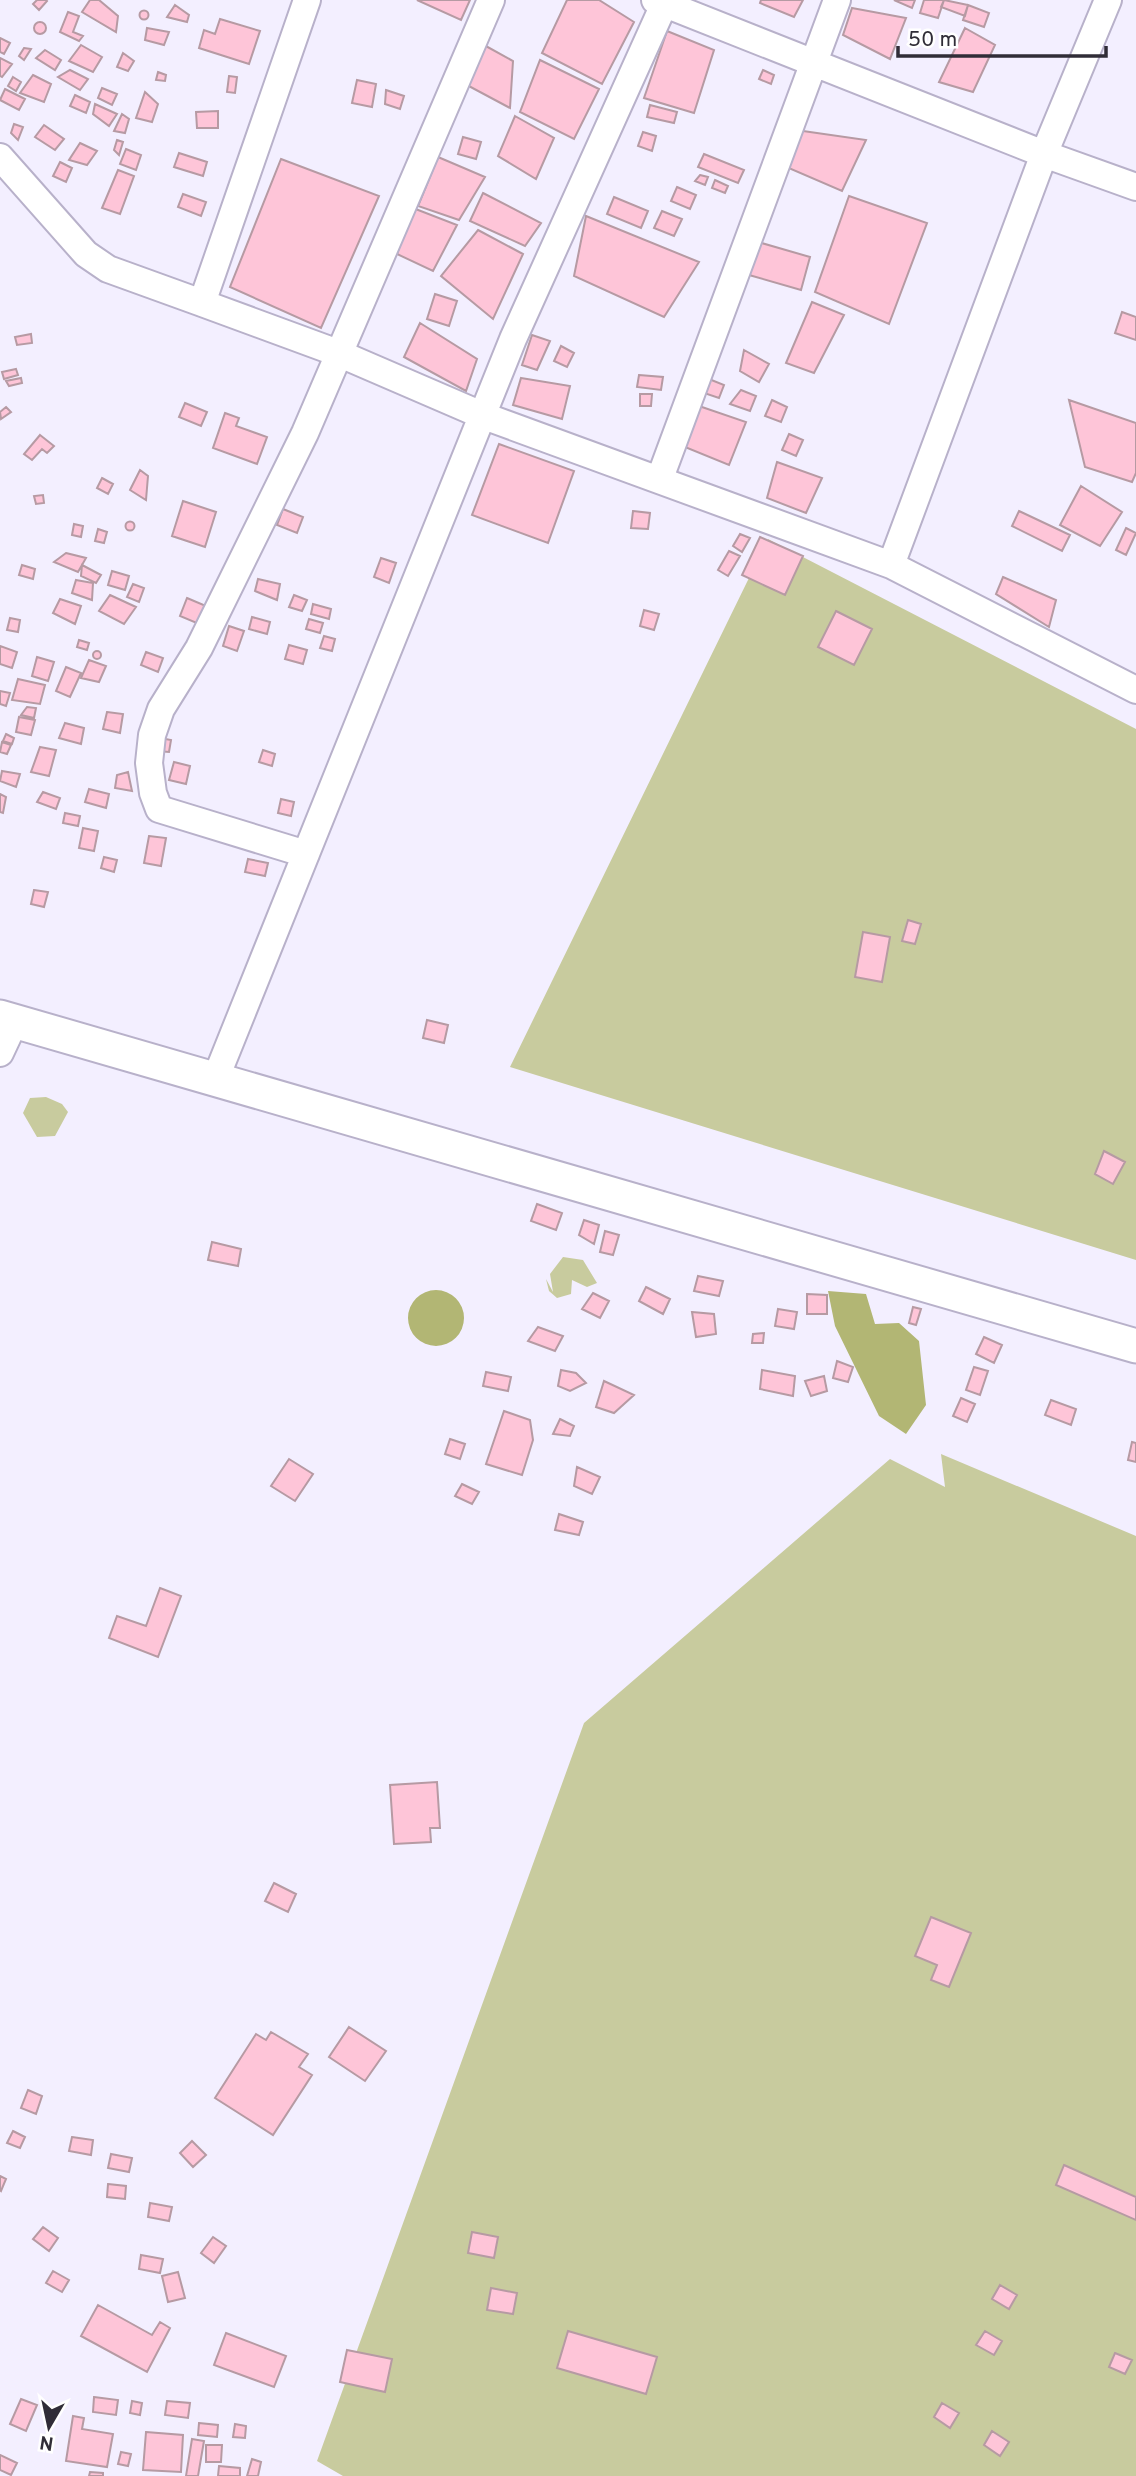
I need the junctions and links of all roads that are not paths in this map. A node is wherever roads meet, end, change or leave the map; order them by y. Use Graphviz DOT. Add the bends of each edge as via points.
graph roads {
  1 [pos="307,0"];
  2 [pos="491,0"];
  3 [pos="838,0"];
  4 [pos="1108,0"];
  5 [pos="662,1"];
  6 [pos="814,63"];
  7 [pos="1044,154"];
  8 [pos="0,157"];
  9 [pos="1136,187"];
  10 [pos="202,303"];
  11 [pos="338,353"];
  12 [pos="484,416"];
  13 [pos="660,478"];
  14 [pos="891,565"];
  15 [pos="1136,690"];
  16 [pos="306,854"];
  17 [pos="8,1019"];
  18 [pos="0,1053"];
  19 [pos="215,1080"];
  20 [pos="1136,1346"];
  1 -- 10 [label="street"];
  2 -- 11 [label="street"];
  3 -- 6 [label="street"];
  4 -- 7 [label="street"];
  5 -- 6 [label="street"];
  5 -- 12 [label="street" via="555,241"];
  6 -- 7 [label="street"];
  6 -- 13 [label="street"];
  7 -- 9 [label="street"];
  7 -- 14 [label="street"];
  8 -- 10 [label="street" via="86,254 108,269"];
  10 -- 11 [label="street"];
  11 -- 12 [label="street"];
  11 -- 16 [label="street" via="305,433 199,648 161,709 149,763 159,809"];
  12 -- 13 [label="street"];
  12 -- 16 [label="street"];
  13 -- 14 [label="street"];
  14 -- 15 [label="street"];
  16 -- 19 [label="street"];
  17 -- 18 [label="street"];
  17 -- 19 [label="street"];
  19 -- 20 [label="street"];
}
